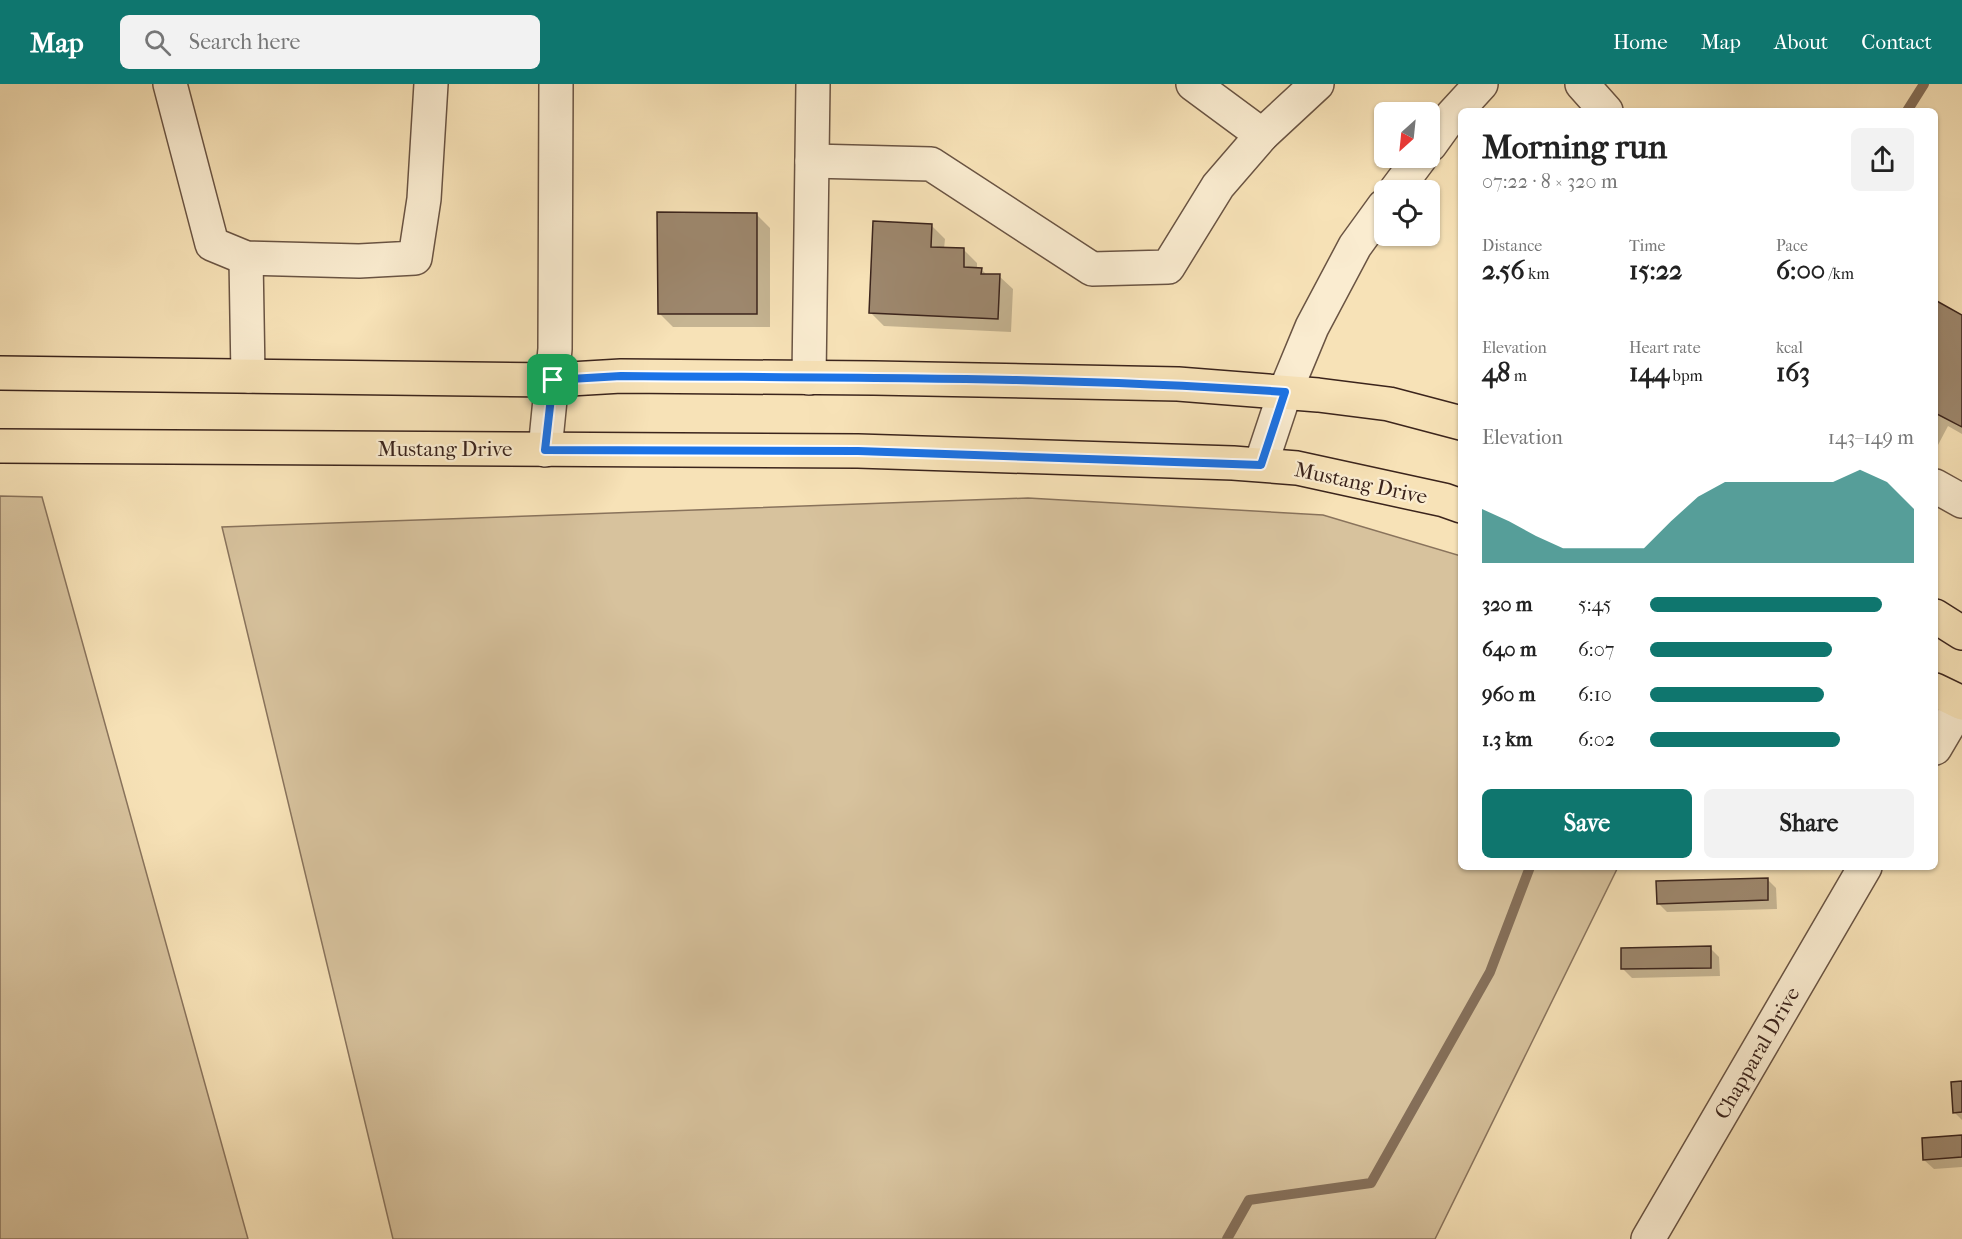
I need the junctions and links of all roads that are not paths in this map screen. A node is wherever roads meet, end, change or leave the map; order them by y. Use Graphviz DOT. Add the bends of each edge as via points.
graph roads {
  1 [pos="170,84"];
  2 [pos="431,84"];
  3 [pos="556,84"];
  4 [pos="813,84"];
  5 [pos="1193,84"];
  6 [pos="1317,84"];
  7 [pos="1481,84"];
  8 [pos="1582,84"];
  9 [pos="1459,108"];
  10 [pos="1603,108"];
  11 [pos="1458,109"];
  12 [pos="1440,131"];
  13 [pos="1262,135"];
  14 [pos="812,160"];
  15 [pos="1374,220"];
  16 [pos="246,258"];
  17 [pos="0,373"];
  18 [pos="248,376"];
  19 [pos="809,378"];
  20 [pos="553,380"];
  21 [pos="1285,392"];
  22 [pos="1458,422"];
  23 [pos="0,446"];
  24 [pos="545,450"];
  25 [pos="1261,465"];
  26 [pos="1938,488"];
  27 [pos="1962,501"];
  28 [pos="1458,505"];
  29 [pos="1938,618"];
  30 [pos="1962,633"];
  31 [pos="1938,691"];
  32 [pos="1962,702"];
  33 [pos="1938,743"];
  34 [pos="1863,870"];
  35 [pos="1648,1239"];
  1 -- 16 [label="street" via="212,244"];
  2 -- 16 [label="street" via="424,199 415,258"];
  3 -- 20 [label="street"];
  4 -- 14 [label="street"];
  5 -- 13 [label="street"];
  6 -- 13 [label="street"];
  7 -- 9 [label="street"];
  8 -- 10 [label="street"];
  11 -- 12 [label="street"];
  13 -- 14 [label="street" via="1218,186 1168,267 1092,269 931,164"];
  14 -- 19 [label="street"];
  15 -- 21 [label="street" via="1349,256 1312,327"];
  16 -- 18 [label="street"];
  17 -- 18 [label="main road"];
  18 -- 20 [label="main road"];
  19 -- 20 [label="main road" via="621,376"];
  19 -- 21 [label="main road" via="1178,384"];
  20 -- 24 [label="street"];
  21 -- 22 [label="main road" via="1389,404"];
  21 -- 25 [label="street"];
  23 -- 24 [label="main road, Mustang Drive"];
  24 -- 25 [label="main road, Mustang Drive" via="858,451"];
  25 -- 28 [label="main road, Mustang Drive" via="1297,468"];
  26 -- 27 [label="street"];
  29 -- 30 [label="main road"];
  31 -- 32 [label="main road"];
  32 -- 33 [label="street"];
  34 -- 35 [label="street, Chapparal Drive"];
}
